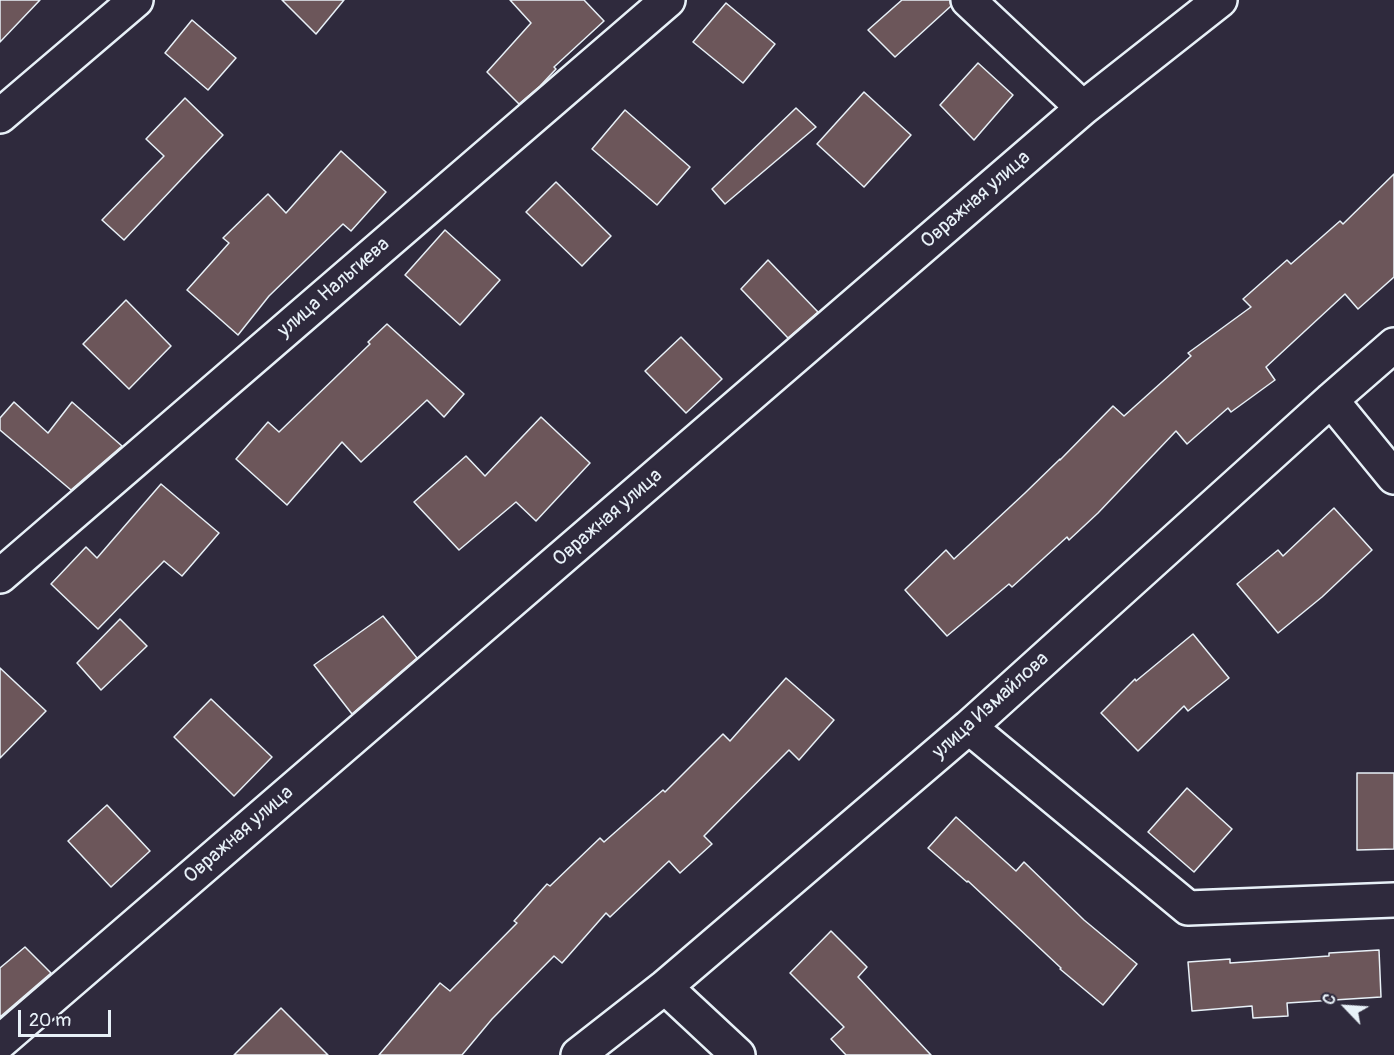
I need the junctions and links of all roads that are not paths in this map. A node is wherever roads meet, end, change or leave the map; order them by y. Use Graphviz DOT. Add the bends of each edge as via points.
graph roads {
  1 [pos="136,0"];
  2 [pos="668,0"];
  3 [pos="968,0"];
  4 [pos="1220,0"];
  5 [pos="1083,108"];
  6 [pos="0,116"];
  7 [pos="1394,345"];
  8 [pos="1331,400"];
  9 [pos="1394,477"];
  10 [pos="0,576"];
  11 [pos="969,727"];
  12 [pos="1394,900"];
  13 [pos="665,987"];
  14 [pos="0,1042"];
  15 [pos="578,1055"];
  16 [pos="738,1055"];
  1 -- 6 [label="street"];
  2 -- 10 [label="street, улица Нальгиева"];
  3 -- 5 [label="street"];
  4 -- 5 [label="street, Овражная улица"];
  5 -- 14 [label="street, Овражная улица"];
  7 -- 8 [label="street, улица Измайлова"];
  8 -- 9 [label="street"];
  8 -- 11 [label="street, улица Измайлова"];
  11 -- 12 [label="street" via="1188,908"];
  11 -- 13 [label="street, улица Измайлова"];
  13 -- 15 [label="street, улица Измайлова"];
  13 -- 16 [label="street"];
}
